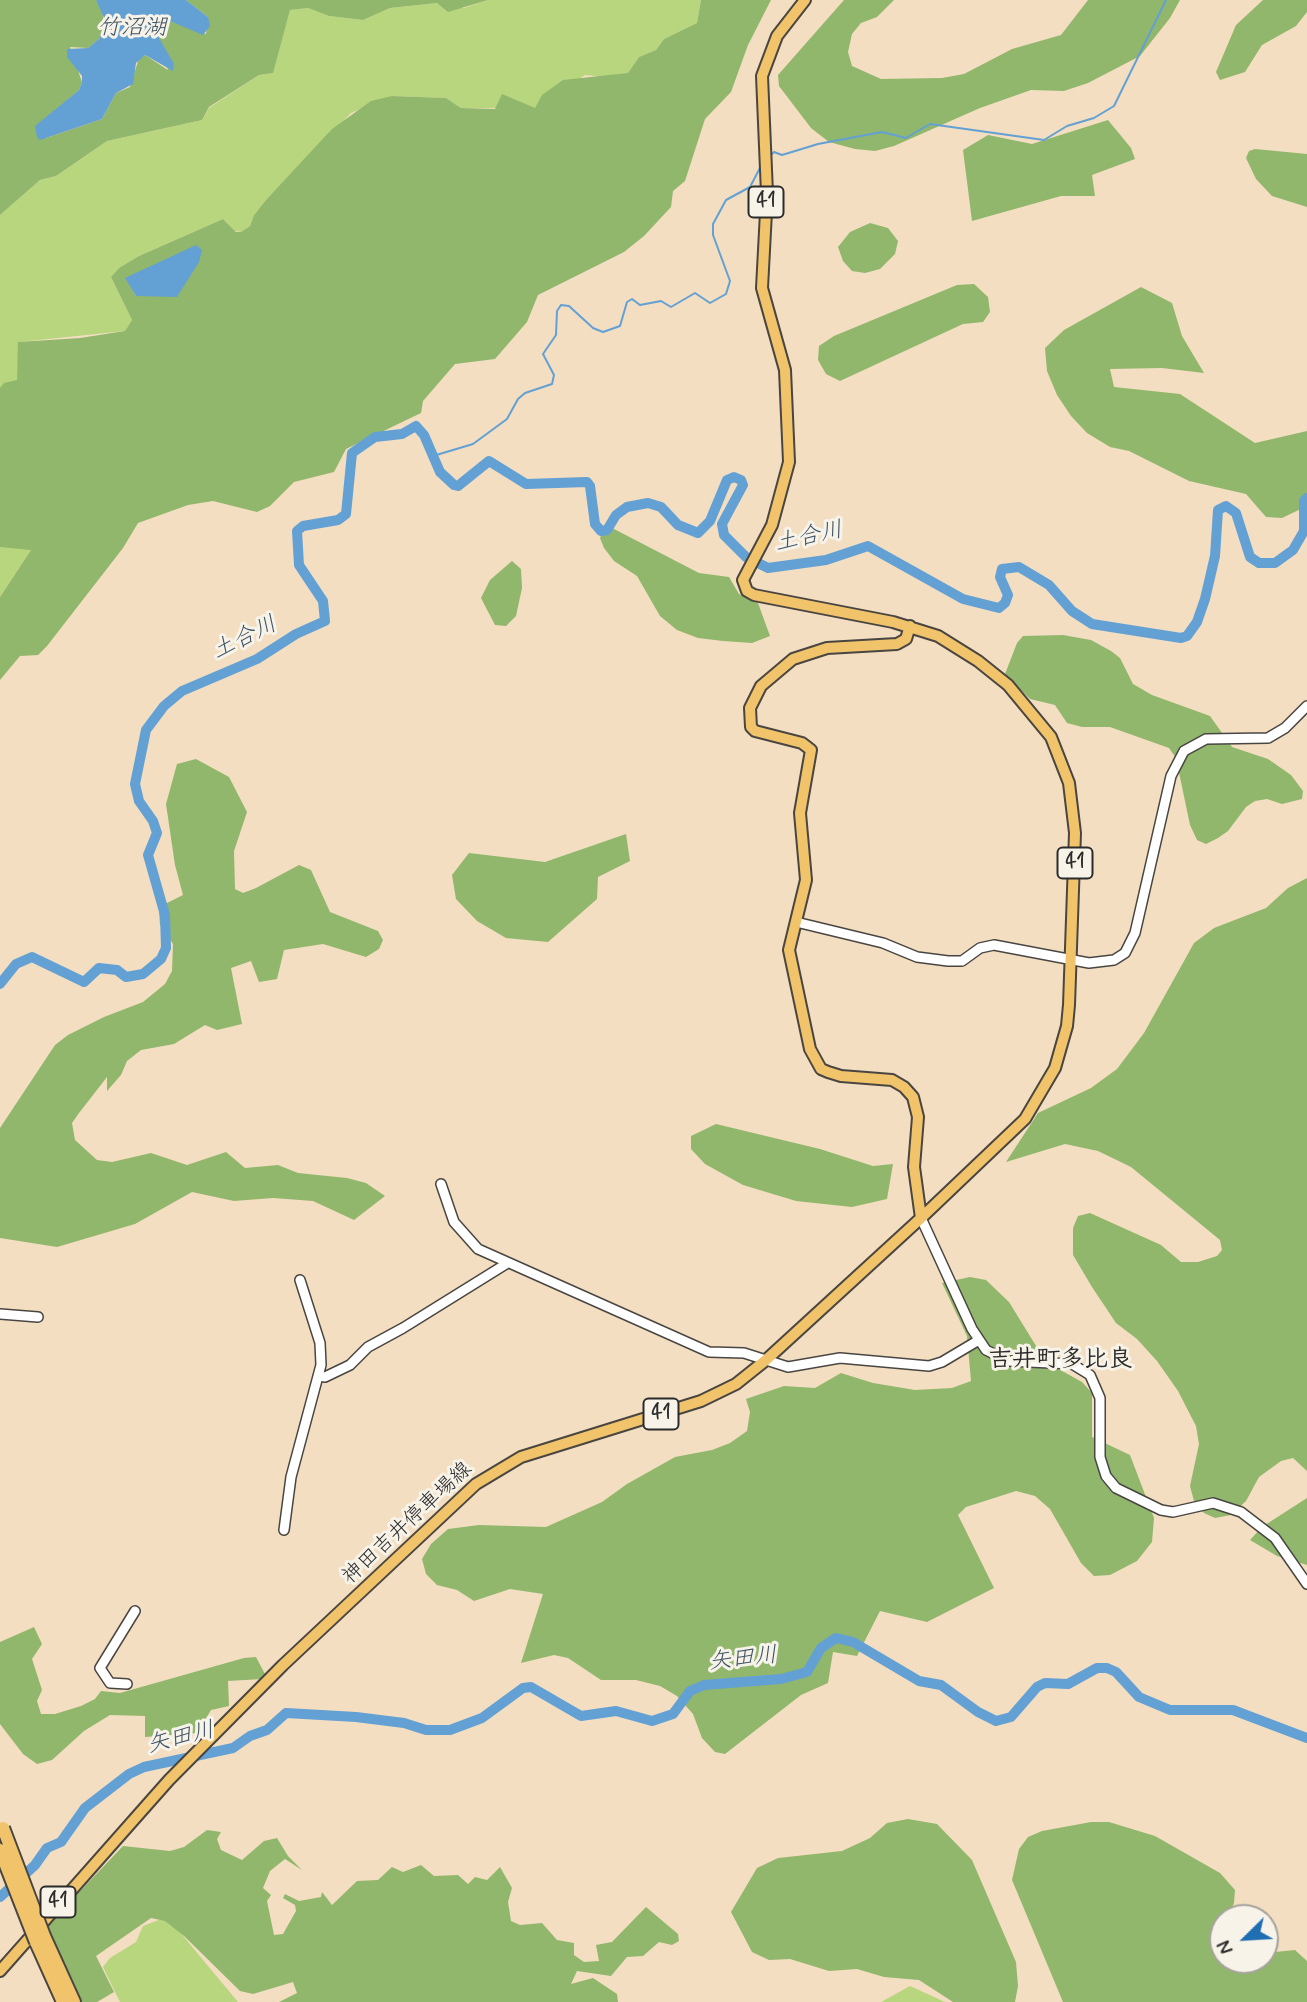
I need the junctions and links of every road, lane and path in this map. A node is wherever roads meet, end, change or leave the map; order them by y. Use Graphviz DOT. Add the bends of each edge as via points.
graph roads {
  1 [pos="805,0"];
  2 [pos="909,626"];
  3 [pos="1307,706"];
  4 [pos="796,922"];
  5 [pos="1071,959"];
  6 [pos="441,1184"];
  7 [pos="921,1218"];
  8 [pos="506,1264"];
  9 [pos="300,1280"];
  10 [pos="0,1314"];
  11 [pos="38,1317"];
  12 [pos="979,1340"];
  13 [pos="766,1360"];
  14 [pos="320,1376"];
  15 [pos="284,1530"];
  16 [pos="1307,1584"];
  17 [pos="135,1611"];
  18 [pos="127,1684"];
  19 [pos="1,1823"];
  20 [pos="0,1850"];
  21 [pos="40,1939"];
  22 [pos="0,1972"];
  23 [pos="63,2002"];
  24 [pos="74,2002"];
  1 -- 2 [label="main road, 神田吉井停車場線 / 41" via="777,36 762,76 767,193 762,288 785,370 789,454 776,515 743,580 754,595"];
  2 -- 4 [label="main road" via="906,639 897,644 827,648 793,659 771,676 752,701 751,727 755,731 808,745 811,750 800,813 806,880"];
  2 -- 5 [label="main road, 神田吉井停車場線 / 41" via="957,646 1008,685 1040,720 1058,752 1069,783 1075,833"];
  3 -- 5 [label="street" via="1268,738 1206,739 1184,751 1171,776 1129,947 1120,958 1107,963"];
  4 -- 5 [label="street" via="883,943 916,957 962,961 994,945"];
  4 -- 7 [label="main road" via="789,950 816,1062 821,1069 841,1076 892,1080 913,1097 918,1118 914,1167"];
  5 -- 7 [label="main road, 神田吉井停車場線 / 41" via="1067,1026 1055,1068 1035,1106"];
  6 -- 8 [label="street" via="460,1232 478,1249"];
  7 -- 12 [label="street"];
  7 -- 13 [label="main road, 神田吉井停車場線 / 41"];
  8 -- 13 [label="street" via="589,1296 709,1352 744,1353"];
  8 -- 14 [label="street" via="368,1347 350,1364"];
  9 -- 14 [label="street" via="320,1343"];
  10 -- 11 [label="street"];
  12 -- 13 [label="street" via="929,1366 840,1358 797,1368"];
  12 -- 16 [label="street" via="986,1350 1008,1361 1081,1367 1097,1388 1100,1457 1116,1488 1161,1510 1173,1512 1213,1503 1241,1511 1275,1538"];
  13 -- 22 [label="main road, 神田吉井停車場線 / 41" via="736,1384 701,1401 549,1447 497,1469 283,1665 169,1780"];
  14 -- 15 [label="street" via="291,1477"];
  17 -- 18 [label="street" via="100,1668 110,1683"];
  19 -- 21 [label="highway, bridge"];
  20 -- 21 [label="highway, bridge"];
  21 -- 23 [label="highway"];
  21 -- 24 [label="highway"];
}
